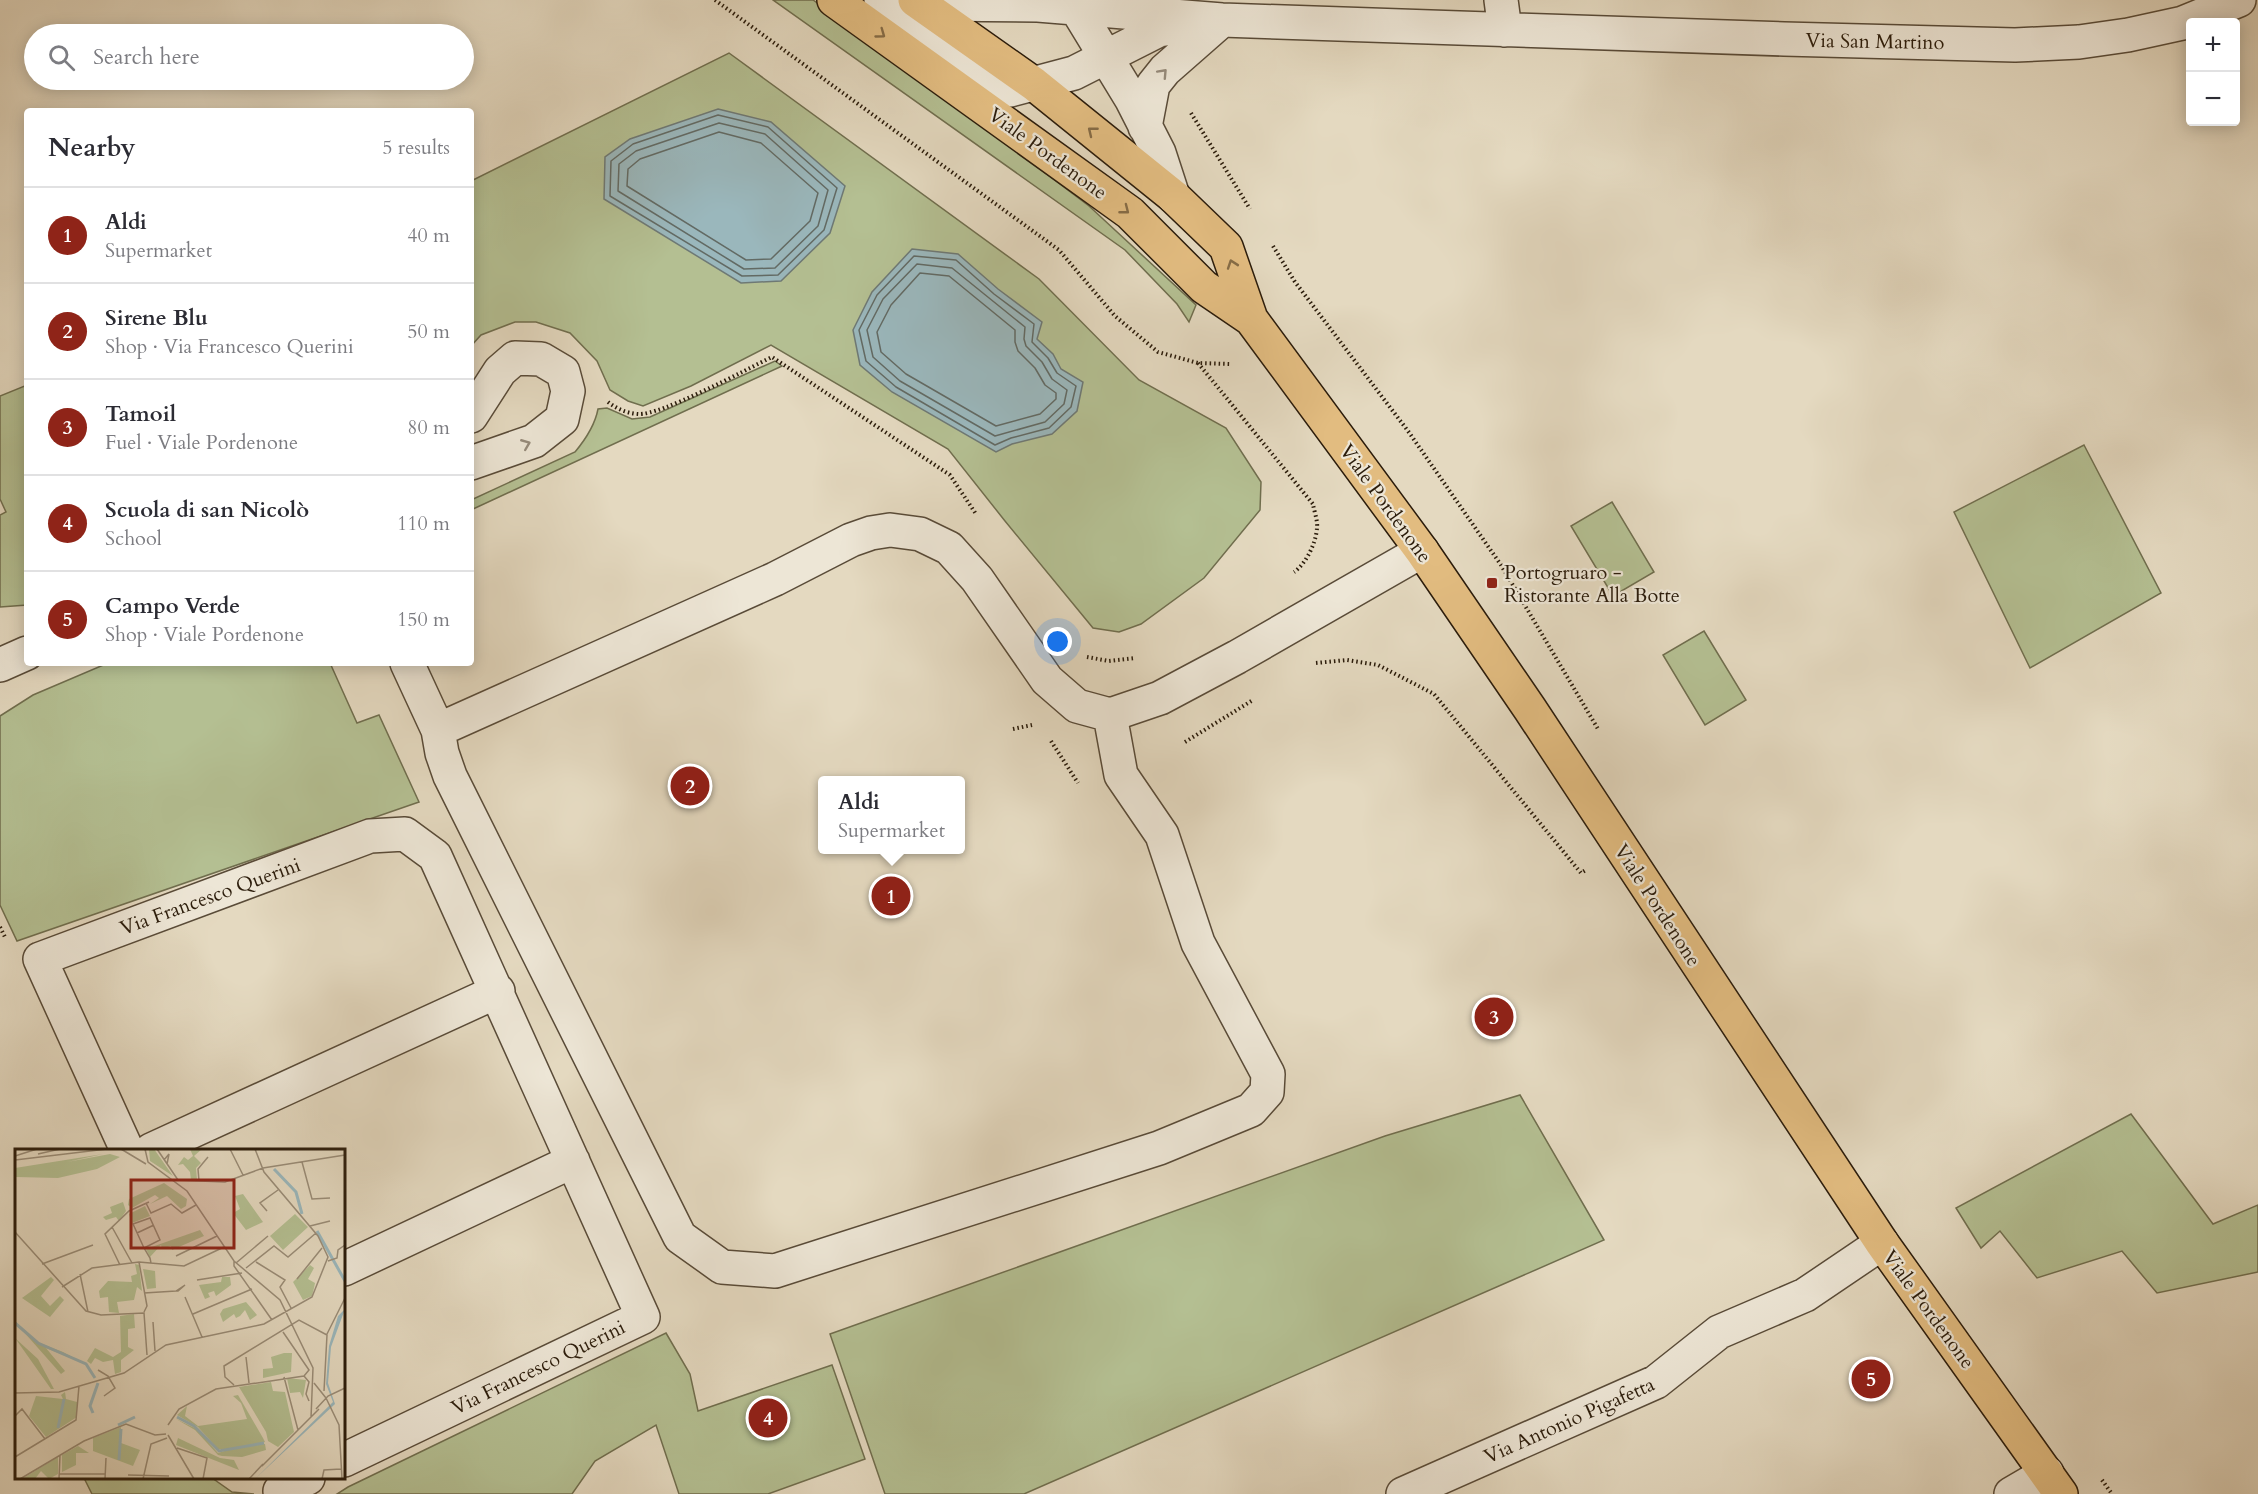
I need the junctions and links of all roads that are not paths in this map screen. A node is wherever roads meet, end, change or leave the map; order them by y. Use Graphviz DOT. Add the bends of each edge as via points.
graph roads {
  1 [pos="834,0"];
  2 [pos="881,0"];
  3 [pos="2239,0"];
  4 [pos="917,2"];
  5 [pos="1036,3"];
  6 [pos="1076,8"];
  7 [pos="1503,15"];
  8 [pos="1222,20"];
  9 [pos="1105,56"];
  10 [pos="1034,84"];
  11 [pos="1145,128"];
  12 [pos="1173,196"];
  13 [pos="1251,319"];
  14 [pos="474,411"];
  15 [pos="474,462"];
  16 [pos="1422,551"];
  17 [pos="24,654"];
  18 [pos="0,666"];
  19 [pos="408,666"];
  20 [pos="1110,715"];
  21 [pos="438,730"];
  22 [pos="498,991"];
  23 [pos="127,1149"];
  24 [pos="153,1149"];
  25 [pos="573,1161"];
  26 [pos="1882,1243"];
  27 [pos="345,1269"];
  28 [pos="345,1460"];
  29 [pos="2054,1484"];
  30 [pos="1403,1494"];
  31 [pos="2011,1494"];
  1 -- 13 [label="main road, Viale Pordenone, one-way" via="1130,213 1203,287"];
  2 -- 10 [label="street, Viale Pordenone" via="1011,90"];
  3 -- 7 [label="street, Via San Martino" via="2183,23 2128,35 2004,45 1795,40"];
  4 -- 5 [label="street, Via San Martino"];
  4 -- 10 [label="main road, Viale Pordenone"];
  5 -- 6 [label="street, Via San Martino"];
  6 -- 8 [label="street, Via San Martino"];
  6 -- 9 [label="street"];
  7 -- 8 [label="street, Via San Martino"];
  8 -- 9 [label="street, Via San Martino" via="1159,30"];
  11 -- 8 [label="street, one-way" via="1153,85"];
  9 -- 10 [label="street, Via San Martino" via="1074,73"];
  9 -- 11 [label="street"];
  12 -- 10 [label="main road, Viale Pordenone, one-way"];
  11 -- 12 [label="street" via="1159,153"];
  13 -- 12 [label="main road, Viale Pordenone, one-way" via="1226,247"];
  13 -- 16 [label="main road, Viale Pordenone"];
  15 -- 14 [label="street, one-way" via="534,441 562,419 568,391 563,372 541,359 515,358 500,371"];
  16 -- 20 [label="street" via="1170,693"];
  16 -- 26 [label="main road, Viale Pordenone"];
  17 -- 18 [label="street"];
  19 -- 21 [label="street"];
  20 -- 21 [label="street" via="1077,706 1047,680 977,579 949,548 921,534 891,530 851,540 775,579"];
  20 -- 21 [label="street" via="1121,775 1162,835 1198,943 1268,1074 1268,1092 1251,1110 1159,1148 775,1271 722,1268 680,1237 450,776"];
  22 -- 23 [label="street, Via Francesco Querini" via="435,856 405,834 370,836 40,959"];
  22 -- 24 [label="street"];
  22 -- 25 [label="street, Via Francesco Querini"];
  25 -- 27 [label="street"];
  25 -- 28 [label="street, Via Francesco Querini" via="643,1317"];
  26 -- 29 [label="main road, Viale Pordenone"];
  26 -- 30 [label="street, Via Antonio Pigafetta" via="1805,1295 1719,1332 1656,1382"];
  29 -- 31 [label="street"];
}
